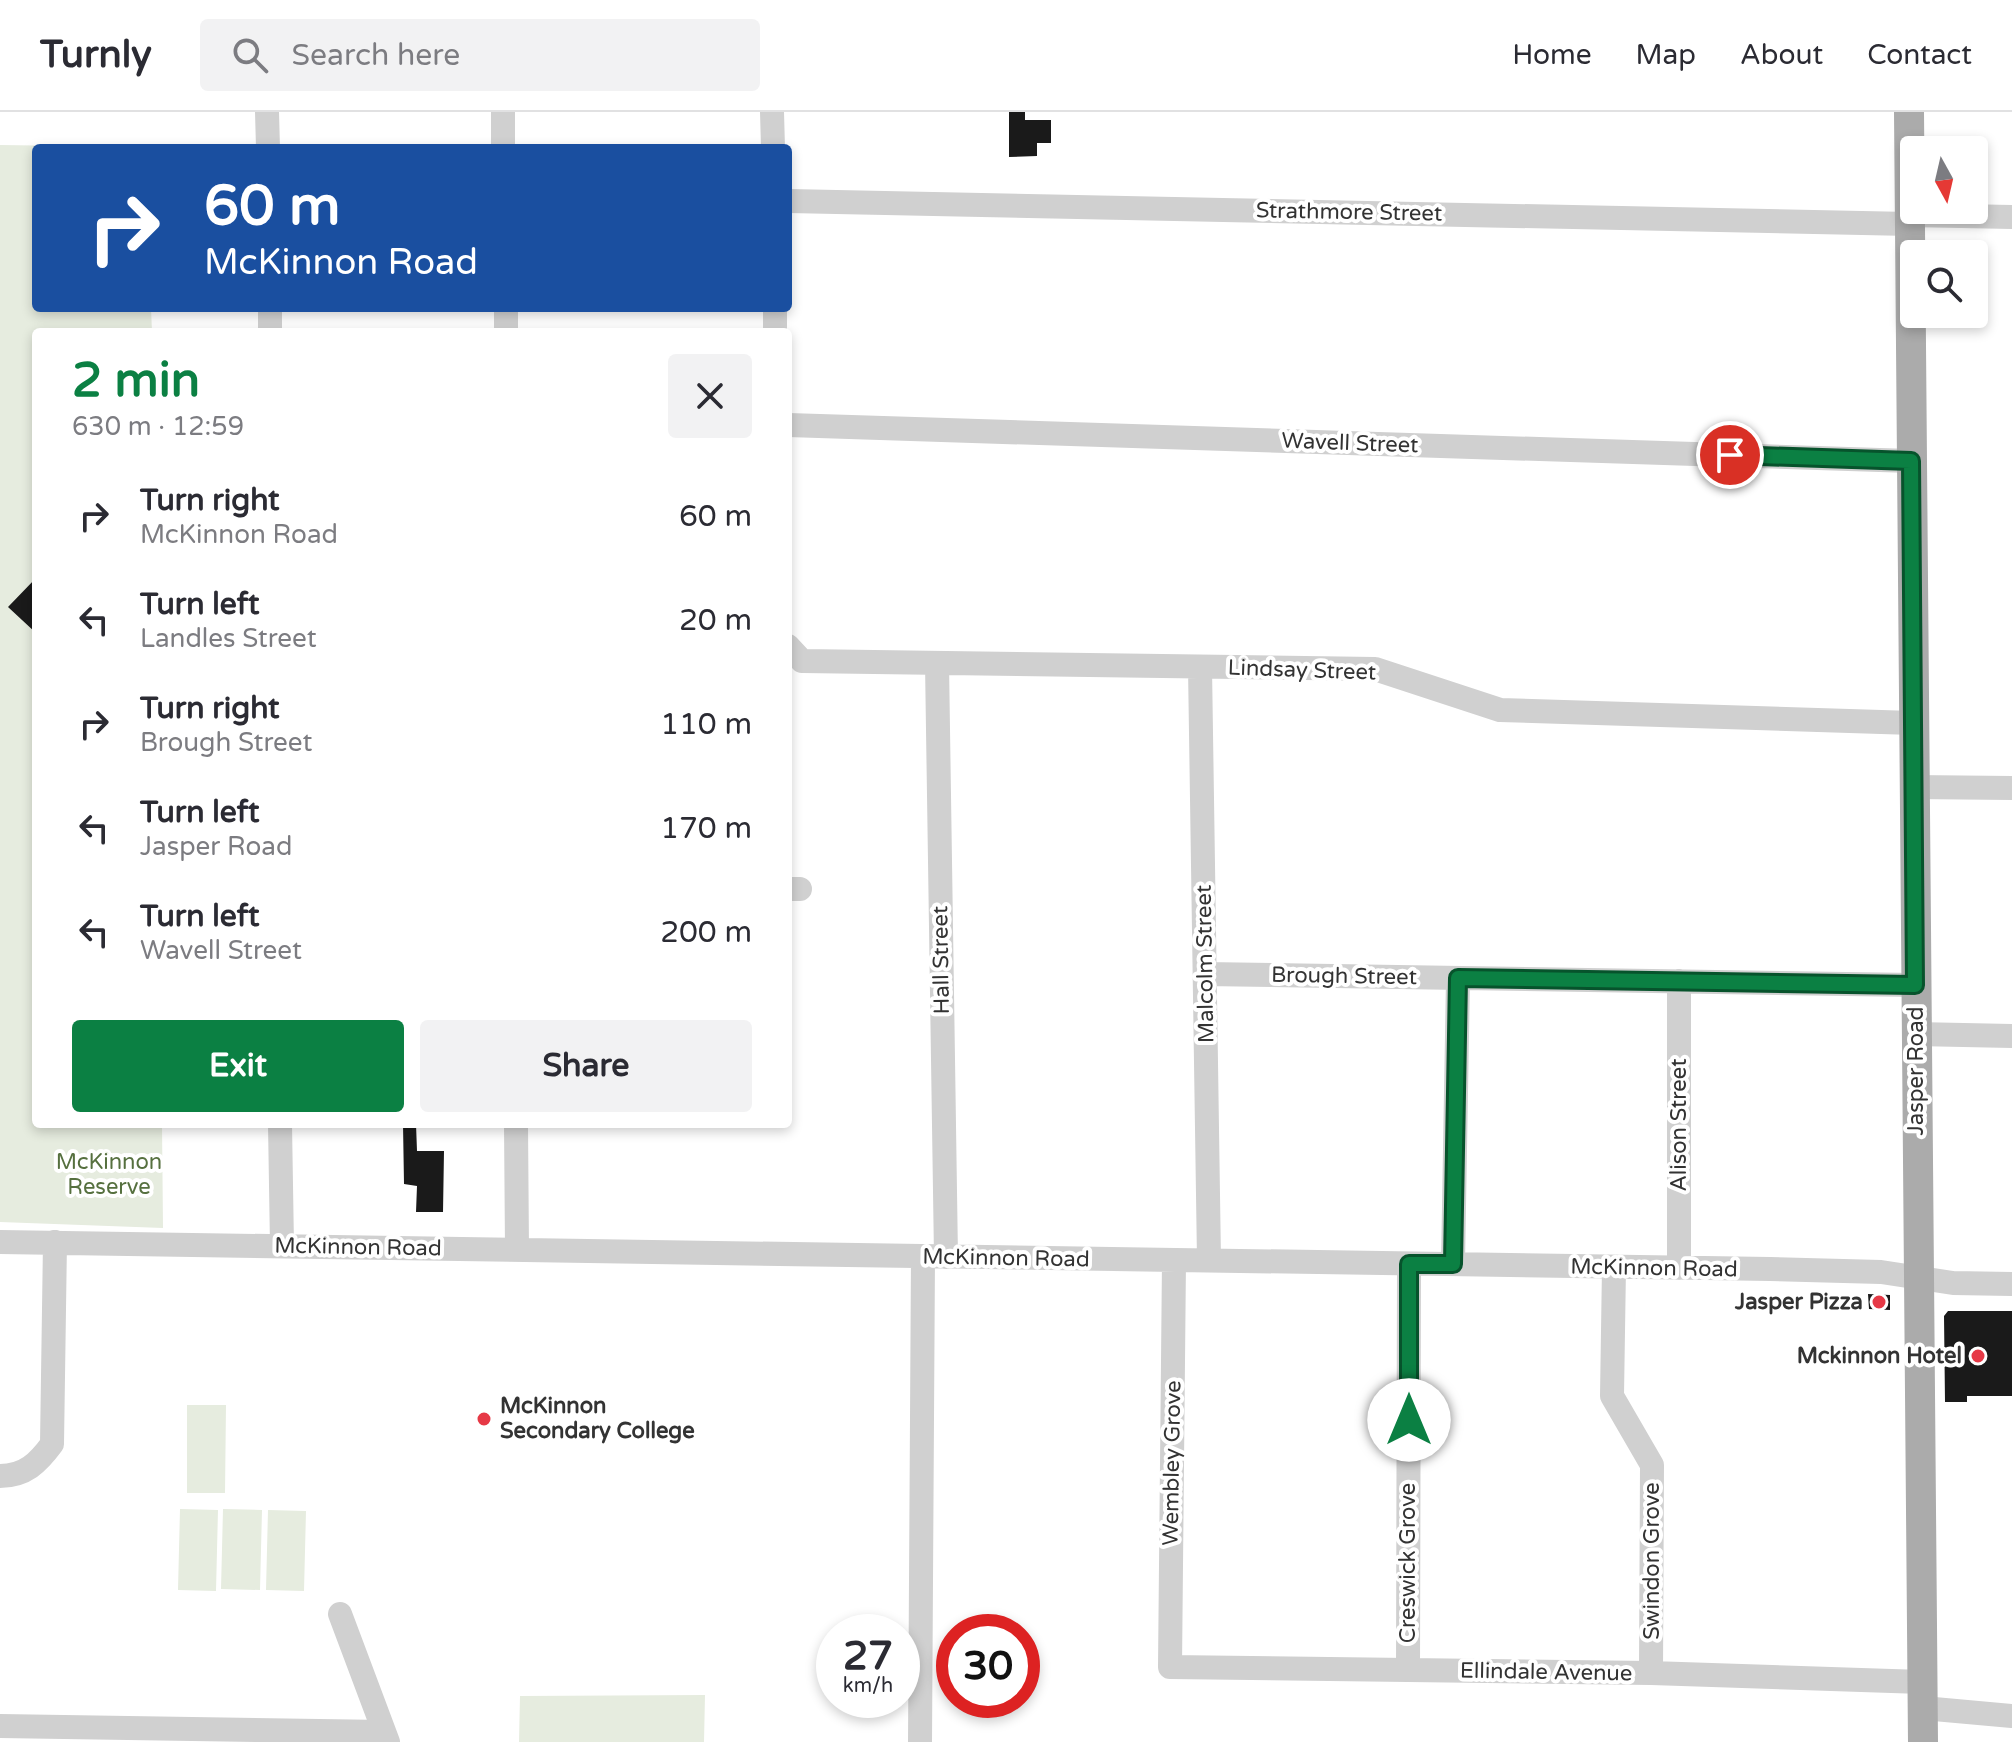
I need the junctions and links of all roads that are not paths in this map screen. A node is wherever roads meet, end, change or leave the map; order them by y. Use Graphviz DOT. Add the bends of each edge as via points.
graph roads {
  1 [pos="267,112"];
  2 [pos="503,112"];
  3 [pos="772,112"];
  4 [pos="1909,112"];
  5 [pos="1909,136"];
  6 [pos="268,144"];
  7 [pos="503,144"];
  8 [pos="773,144"];
  9 [pos="792,201"];
  10 [pos="1988,217"];
  11 [pos="2012,217"];
  12 [pos="1900,219"];
  13 [pos="1910,224"];
  14 [pos="792,425"];
  15 [pos="1911,461"];
  16 [pos="792,650"];
  17 [pos="937,663"];
  18 [pos="1200,667"];
  19 [pos="1913,723"];
  20 [pos="1913,787"];
  21 [pos="2012,788"];
  22 [pos="1205,974"];
  23 [pos="1458,978"];
  24 [pos="1679,981"];
  25 [pos="1915,985"];
  26 [pos="1915,1034"];
  27 [pos="2012,1036"];
  28 [pos="280,1128"];
  29 [pos="516,1128"];
  30 [pos="0,1242"];
  31 [pos="55,1242"];
  32 [pos="282,1246"];
  33 [pos="517,1250"];
  34 [pos="934,1256"];
  35 [pos="1174,1260"];
  36 [pos="1209,1260"];
  37 [pos="1409,1264"];
  38 [pos="1453,1264"];
  39 [pos="1614,1267"];
  40 [pos="1679,1268"];
  41 [pos="1917,1279"];
  42 [pos="2012,1284"];
  43 [pos="0,1476"];
  44 [pos="340,1614"];
  45 [pos="1170,1667"];
  46 [pos="1408,1670"];
  47 [pos="1651,1673"];
  48 [pos="1922,1695"];
  49 [pos="2012,1716"];
  50 [pos="0,1726"];
  51 [pos="386,1737"];
  52 [pos="920,1742"];
  53 [pos="1923,1742"];
  1 -- 6 [label="street"];
  2 -- 7 [label="street"];
  3 -- 8 [label="street"];
  4 -- 5 [label="main road, Jasper Road"];
  9 -- 12 [label="street, Strathmore Street"];
  10 -- 11 [label="street, Strathmore Street"];
  13 -- 15 [label="main road, Jasper Road"];
  14 -- 15 [label="street, Wavell Street"];
  15 -- 19 [label="main road, Jasper Road"];
  16 -- 17 [label="street, Lindsay Street" via="802,661"];
  17 -- 18 [label="street, Lindsay Street"];
  17 -- 34 [label="street, Hall Street"];
  18 -- 19 [label="street, Lindsay Street" via="1375,669 1500,710"];
  18 -- 22 [label="street, Malcolm Street"];
  19 -- 20 [label="main road, Jasper Road"];
  20 -- 21 [label="street"];
  20 -- 25 [label="main road, Jasper Road"];
  22 -- 23 [label="street, Brough Street"];
  22 -- 36 [label="street, Malcolm Street"];
  23 -- 24 [label="street, Brough Street"];
  23 -- 38 [label="street"];
  24 -- 25 [label="street, Brough Street"];
  24 -- 40 [label="street, Alison Street"];
  25 -- 26 [label="main road, Jasper Road"];
  26 -- 27 [label="street"];
  26 -- 41 [label="main road, Jasper Road"];
  28 -- 32 [label="street"];
  29 -- 33 [label="street"];
  30 -- 31 [label="street, McKinnon Road"];
  31 -- 32 [label="street, McKinnon Road"];
  31 -- 43 [label="street" via="52,1444 36,1466"];
  32 -- 33 [label="street, McKinnon Road"];
  33 -- 34 [label="street, McKinnon Road"];
  34 -- 35 [label="street, McKinnon Road"];
  34 -- 52 [label="street, Hall Street"];
  35 -- 36 [label="street, McKinnon Road"];
  35 -- 45 [label="street, Wembley Grove"];
  36 -- 37 [label="street, McKinnon Road"];
  37 -- 38 [label="street, McKinnon Road"];
  37 -- 46 [label="street, Creswick Grove"];
  38 -- 39 [label="street, McKinnon Road"];
  39 -- 40 [label="street, McKinnon Road"];
  39 -- 47 [label="street, Swindon Grove" via="1612,1396 1652,1465"];
  40 -- 41 [label="street, McKinnon Road" via="1881,1272"];
  41 -- 42 [label="street, McKinnon Road"];
  41 -- 48 [label="main road, Jasper Road"];
  44 -- 51 [label="street"];
  45 -- 46 [label="street, Ellindale Avenue"];
  46 -- 47 [label="street, Ellindale Avenue"];
  47 -- 48 [label="street, Ellindale Avenue"];
  48 -- 49 [label="street, Ellindale Avenue"];
  48 -- 53 [label="main road, Jasper Road"];
  50 -- 51 [label="street"];
}
